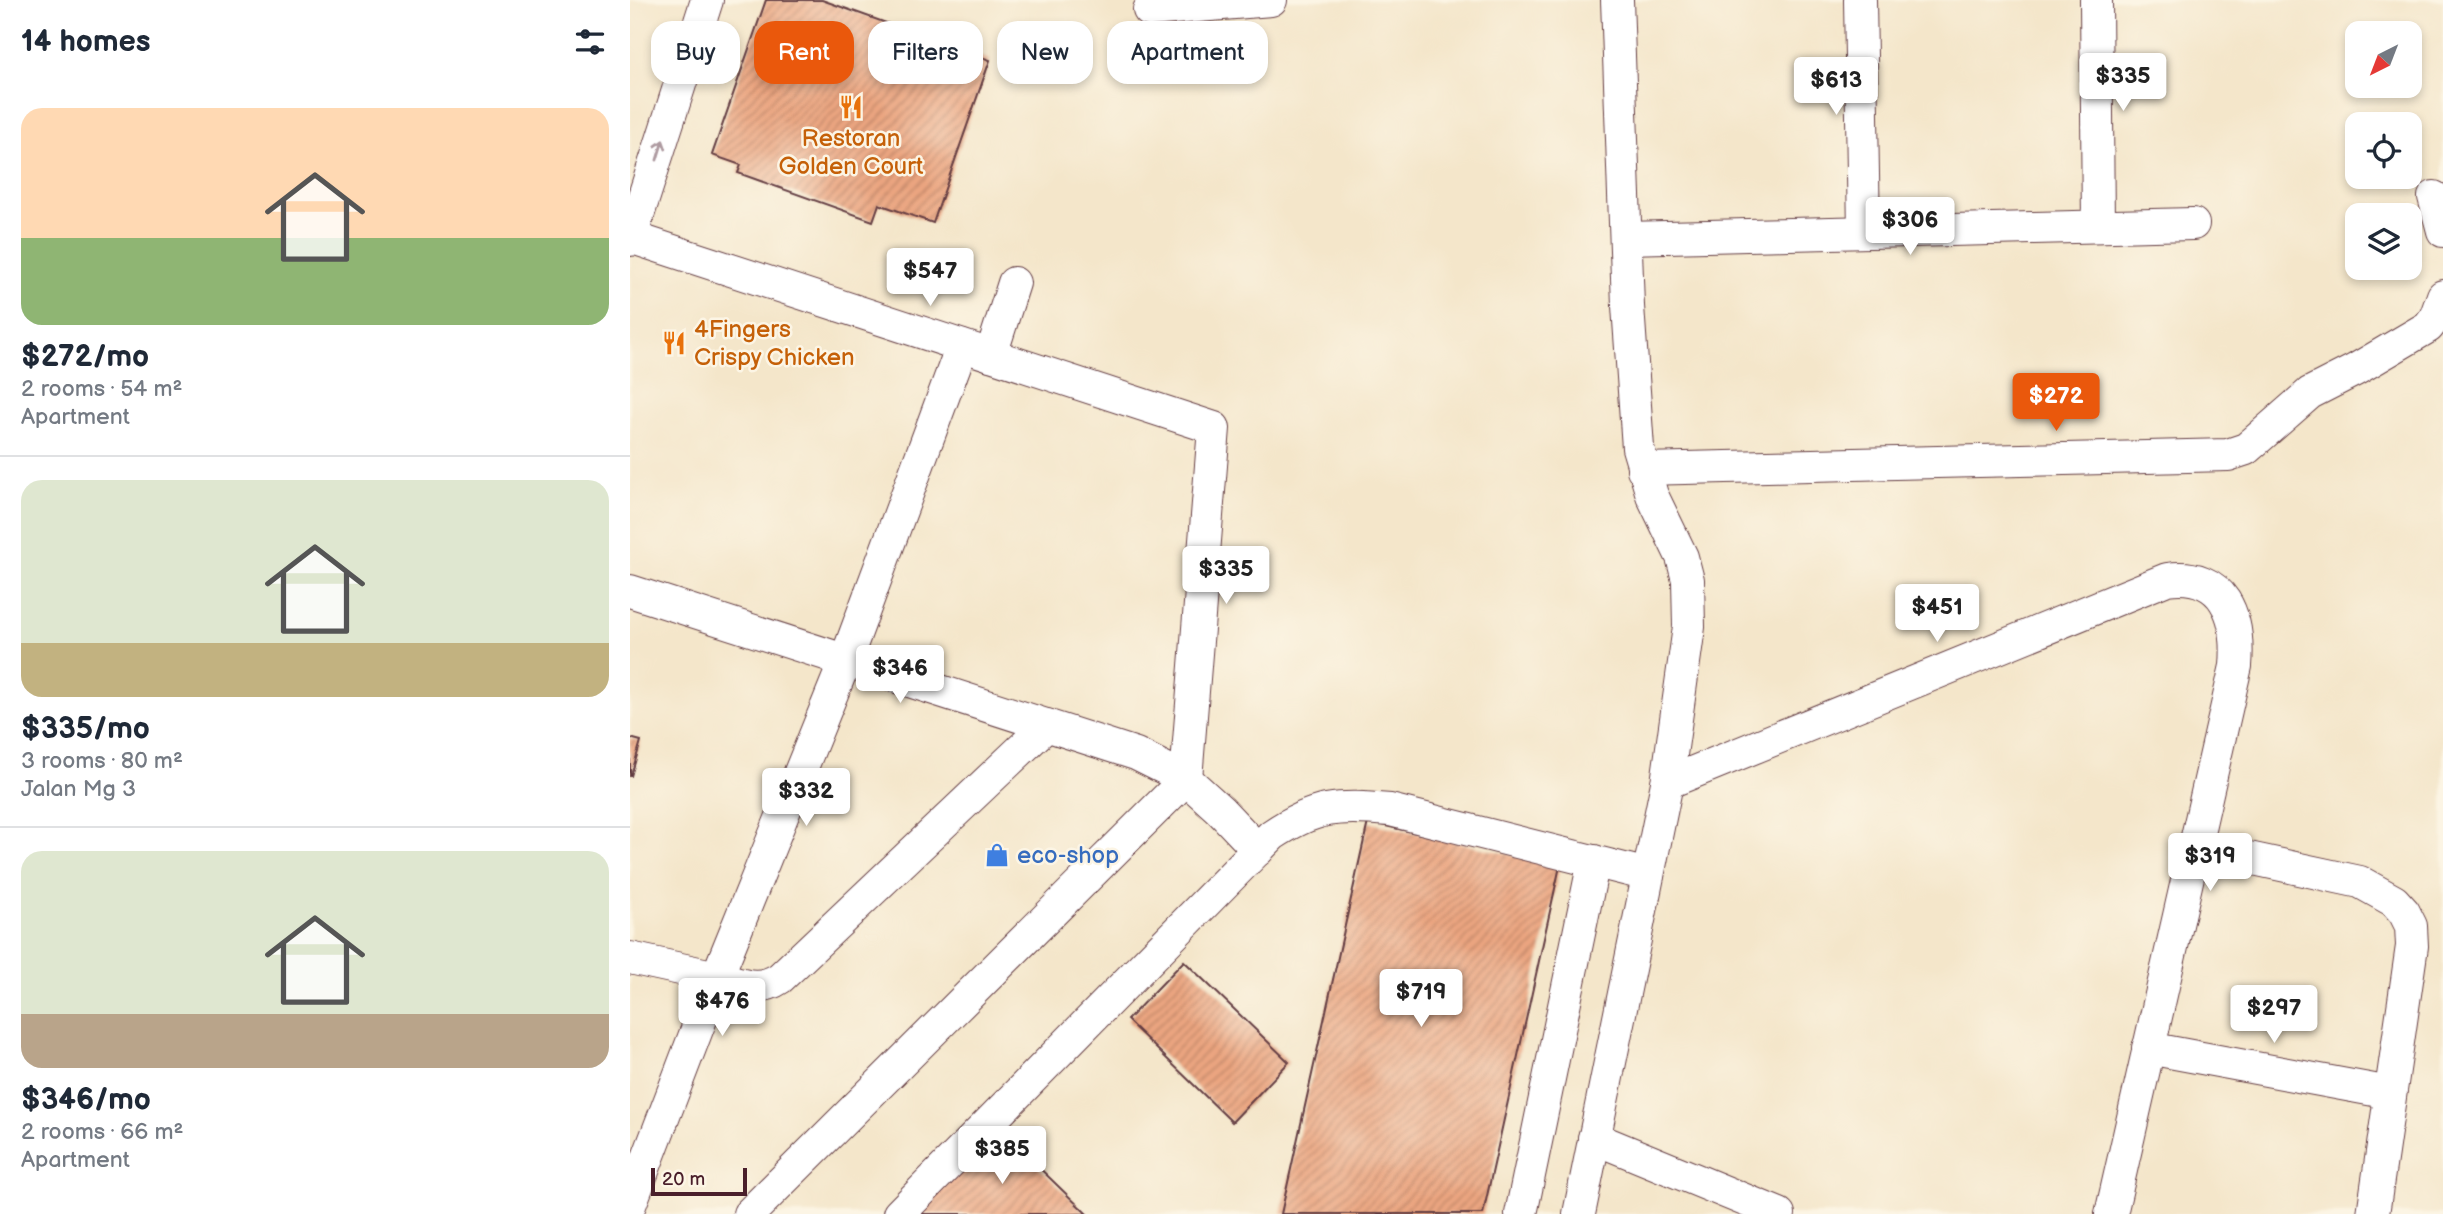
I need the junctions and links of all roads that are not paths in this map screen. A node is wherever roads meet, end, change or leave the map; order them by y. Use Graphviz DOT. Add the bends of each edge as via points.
graph roads {
  1 [pos="707,0"];
  2 [pos="1271,0"];
  3 [pos="1617,0"];
  4 [pos="1860,0"];
  5 [pos="2096,0"];
  6 [pos="1149,10"];
  7 [pos="2434,197"];
  8 [pos="2193,224"];
  9 [pos="2098,226"];
  10 [pos="2443,231"];
  11 [pos="1864,232"];
  12 [pos="1626,238"];
  13 [pos="630,239"];
  14 [pos="1014,283"];
  15 [pos="2443,296"];
  16 [pos="976,351"];
  17 [pos="1643,469"];
  18 [pos="630,591"];
  19 [pos="846,659"];
  20 [pos="1047,725"];
  21 [pos="1186,779"];
  22 [pos="1667,783"];
  23 [pos="2193,846"];
  24 [pos="1258,850"];
  25 [pos="1594,861"];
  26 [pos="1648,875"];
  27 [pos="630,958"];
  28 [pos="717,977"];
  29 [pos="2148,1048"];
  30 [pos="2390,1093"];
  31 [pos="1594,1138"];
  32 [pos="630,1205"];
  33 [pos="749,1214"];
  34 [pos="899,1214"];
  35 [pos="1521,1214"];
  36 [pos="1579,1214"];
  37 [pos="1779,1214"];
  38 [pos="2111,1214"];
  39 [pos="2373,1214"];
  13 -- 1 [label="street, one-way"];
  2 -- 6 [label="street"];
  3 -- 12 [label="street"];
  4 -- 11 [label="street"];
  5 -- 9 [label="street"];
  7 -- 10 [label="street"];
  8 -- 9 [label="street"];
  9 -- 11 [label="street"];
  11 -- 12 [label="street"];
  12 -- 17 [label="street"];
  13 -- 16 [label="street"];
  14 -- 16 [label="street"];
  15 -- 17 [label="street" via="2428,327 2310,393 2246,449 2228,456"];
  16 -- 19 [label="street"];
  16 -- 21 [label="street" via="1214,428"];
  17 -- 22 [label="street" via="1688,580 1689,626"];
  18 -- 19 [label="street"];
  19 -- 20 [label="street"];
  19 -- 28 [label="street"];
  20 -- 21 [label="street" via="1136,754"];
  20 -- 28 [label="street" via="780,978 758,987"];
  21 -- 24 [label="street"];
  21 -- 33 [label="street"];
  22 -- 23 [label="street" via="2159,582 2184,576 2213,586 2232,613 2238,641"];
  22 -- 26 [label="street"];
  23 -- 29 [label="street"];
  23 -- 30 [label="street" via="2360,882 2404,912 2411,926 2412,946"];
  24 -- 25 [label="street" via="1294,820 1319,810 1355,807 1390,810"];
  24 -- 34 [label="street"];
  25 -- 26 [label="street"];
  25 -- 35 [label="street"];
  26 -- 31 [label="street"];
  27 -- 28 [label="street"];
  28 -- 32 [label="street"];
  29 -- 30 [label="street"];
  29 -- 38 [label="street"];
  30 -- 39 [label="street"];
  31 -- 36 [label="street"];
  31 -- 37 [label="street"];
}
